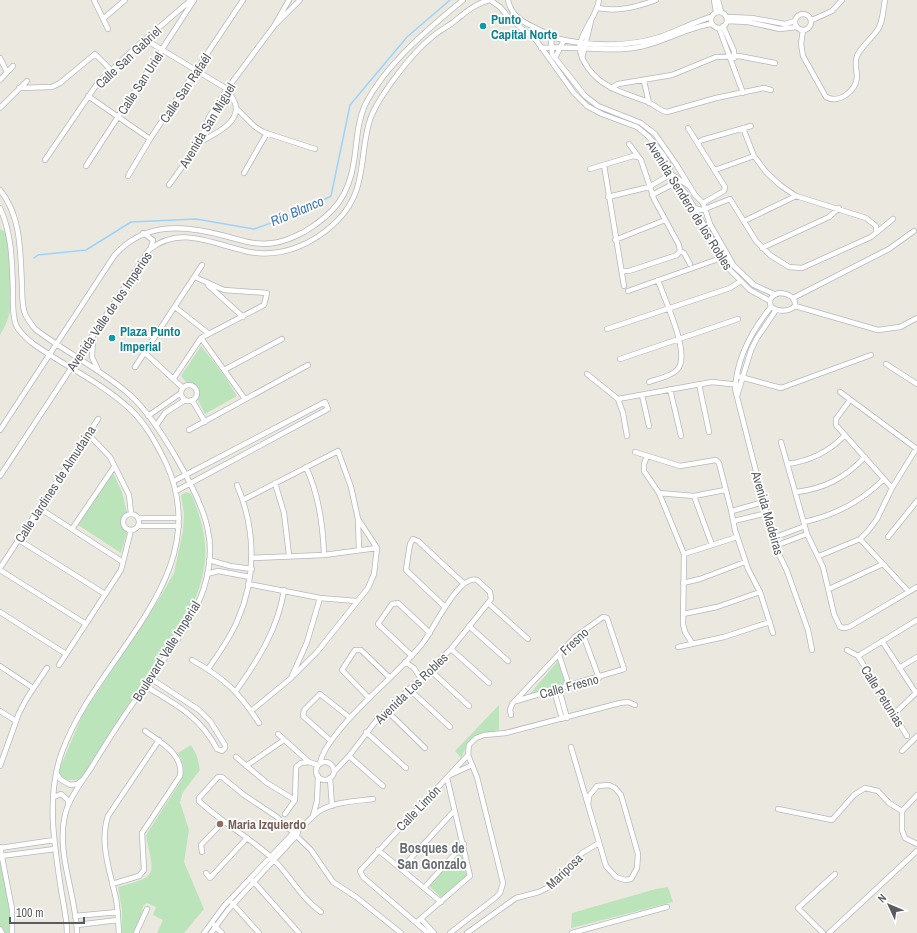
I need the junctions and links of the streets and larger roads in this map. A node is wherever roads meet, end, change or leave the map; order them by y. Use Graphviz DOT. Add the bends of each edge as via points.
graph roads {
  1 [pos="94,0"];
  2 [pos="125,0"];
  3 [pos="191,0"];
  4 [pos="194,0"];
  5 [pos="243,0"];
  6 [pos="289,0"];
  7 [pos="300,0"];
  8 [pos="463,0"];
  9 [pos="489,0"];
  10 [pos="508,0"];
  11 [pos="599,0"];
  12 [pos="656,0"];
  13 [pos="714,0"];
  14 [pos="718,0"];
  15 [pos="842,0"];
  16 [pos="885,0"];
  17 [pos="598,8"];
  18 [pos="719,12"];
  19 [pos="711,17"];
  20 [pos="103,19"];
  21 [pos="727,19"];
  22 [pos="812,20"];
  23 [pos="795,21"];
  24 [pos="712,24"];
  25 [pos="274,26"];
  26 [pos="721,27"];
  27 [pos="797,27"];
  28 [pos="108,29"];
  29 [pos="803,30"];
  30 [pos="543,32"];
  31 [pos="551,37"];
  32 [pos="146,40"];
  33 [pos="536,40"];
  34 [pos="564,40"];
  35 [pos="583,43"];
  36 [pos="551,47"];
  37 [pos="542,48"];
  38 [pos="561,48"];
  39 [pos="582,49"];
  40 [pos="162,50"];
  41 [pos="735,55"];
  42 [pos="729,56"];
  43 [pos="0,58"];
  44 [pos="555,58"];
  45 [pos="733,63"];
  46 [pos="775,63"];
  47 [pos="13,66"];
  48 [pos="111,70"];
  49 [pos="196,71"];
  50 [pos="8,72"];
  51 [pos="0,80"];
  52 [pos="27,80"];
  53 [pos="644,81"];
  54 [pos="19,88"];
  55 [pos="610,88"];
  56 [pos="227,89"];
  57 [pos="375,90"];
  58 [pos="771,90"];
  59 [pos="743,93"];
  60 [pos="88,96"];
  61 [pos="383,96"];
  62 [pos="649,103"];
  63 [pos="0,108"];
  64 [pos="236,108"];
  65 [pos="118,116"];
  66 [pos="751,126"];
  67 [pos="688,128"];
  68 [pos="743,128"];
  69 [pos="267,133"];
  70 [pos="150,139"];
  71 [pos="200,142"];
  72 [pos="699,142"];
  73 [pos="629,144"];
  74 [pos="315,149"];
  75 [pos="754,156"];
  76 [pos="638,157"];
  77 [pos="45,160"];
  78 [pos="354,161"];
  79 [pos="364,163"];
  80 [pos="604,165"];
  81 [pos="86,166"];
  82 [pos="590,169"];
  83 [pos="715,170"];
  84 [pos="244,173"];
  85 [pos="671,174"];
  86 [pos="128,176"];
  87 [pos="661,180"];
  88 [pos="675,183"];
  89 [pos="169,185"];
  90 [pos="689,186"];
  91 [pos="649,187"];
  92 [pos="665,187"];
  93 [pos="0,190"];
  94 [pos="652,194"];
  95 [pos="796,196"];
  96 [pos="608,197"];
  97 [pos="715,197"];
  98 [pos="703,203"];
  99 [pos="718,203"];
  100 [pos="0,208"];
  101 [pos="694,208"];
  102 [pos="839,208"];
  103 [pos="706,209"];
  104 [pos="893,219"];
  105 [pos="665,220"];
  106 [pos="744,221"];
  107 [pos="914,231"];
  108 [pos="143,233"];
  109 [pos="876,233"];
  110 [pos="615,240"];
  111 [pos="263,244"];
  112 [pos="762,248"];
  113 [pos="149,250"];
  114 [pos="680,251"];
  115 [pos="262,253"];
  116 [pos="721,258"];
  117 [pos="690,264"];
  118 [pos="202,265"];
  119 [pos="622,271"];
  120 [pos="21,276"];
  121 [pos="194,277"];
  122 [pos="744,277"];
  123 [pos="12,278"];
  124 [pos="658,280"];
  125 [pos="204,281"];
  126 [pos="740,282"];
  127 [pos="624,286"];
  128 [pos="628,291"];
  129 [pos="774,294"];
  130 [pos="792,298"];
  131 [pos="770,301"];
  132 [pos="795,306"];
  133 [pos="175,307"];
  134 [pos="771,307"];
  135 [pos="668,309"];
  136 [pos="776,310"];
  137 [pos="243,317"];
  138 [pos="917,318"];
  139 [pos="738,319"];
  140 [pos="607,329"];
  141 [pos="94,334"];
  142 [pos="208,334"];
  143 [pos="751,334"];
  144 [pos="201,338"];
  145 [pos="757,338"];
  146 [pos="282,339"];
  147 [pos="679,339"];
  148 [pos="56,344"];
  149 [pos="145,353"];
  150 [pos="49,355"];
  151 [pos="871,356"];
  152 [pos="78,358"];
  153 [pos="620,359"];
  154 [pos="886,364"];
  155 [pos="308,365"];
  156 [pos="135,367"];
  157 [pos="71,368"];
  158 [pos="224,370"];
  159 [pos="587,374"];
  160 [pos="103,376"];
  161 [pos="739,377"];
  162 [pos="174,378"];
  163 [pos="649,382"];
  164 [pos="699,384"];
  165 [pos="917,384"];
  166 [pos="737,385"];
  167 [pos="183,388"];
  168 [pos="670,389"];
  169 [pos="840,392"];
  170 [pos="181,393"];
  171 [pos="642,395"];
  172 [pos="245,399"];
  173 [pos="618,399"];
  174 [pos="185,400"];
  175 [pos="192,400"];
  176 [pos="850,400"];
  177 [pos="137,402"];
  178 [pos="161,407"];
  179 [pos="130,409"];
  180 [pos="165,413"];
  181 [pos="148,416"];
  182 [pos="98,419"];
  183 [pos="204,422"];
  184 [pos="156,426"];
  185 [pos="648,426"];
  186 [pos="0,430"];
  187 [pos="188,430"];
  188 [pos="709,432"];
  189 [pos="88,434"];
  190 [pos="845,435"];
  191 [pos="627,436"];
  192 [pos="681,436"];
  193 [pos="260,437"];
  194 [pos="781,442"];
  195 [pos="263,445"];
  196 [pos="917,449"];
  197 [pos="635,452"];
  198 [pos="647,456"];
  199 [pos="865,458"];
  200 [pos="787,464"];
  201 [pos="114,467"];
  202 [pos="306,467"];
  203 [pos="196,470"];
  204 [pos="185,475"];
  205 [pos="0,476"];
  206 [pos="200,478"];
  207 [pos="884,479"];
  208 [pos="174,481"];
  209 [pos="275,483"];
  210 [pos="190,484"];
  211 [pos="237,485"];
  212 [pos="892,488"];
  213 [pos="176,490"];
  214 [pos="725,490"];
  215 [pos="796,492"];
  216 [pos="659,493"];
  217 [pos="694,496"];
  218 [pos="243,500"];
  219 [pos="917,501"];
  220 [pos="764,502"];
  221 [pos="39,508"];
  222 [pos="732,511"];
  223 [pos="131,513"];
  224 [pos="766,513"];
  225 [pos="138,518"];
  226 [pos="179,518"];
  227 [pos="163,519"];
  228 [pos="358,519"];
  229 [pos="734,521"];
  230 [pos="805,524"];
  231 [pos="138,526"];
  232 [pos="163,526"];
  233 [pos="179,526"];
  234 [pos="72,529"];
  235 [pos="131,530"];
  236 [pos="807,534"];
  237 [pos="737,537"];
  238 [pos="888,537"];
  239 [pos="773,538"];
  240 [pos="860,539"];
  241 [pos="19,540"];
  242 [pos="712,545"];
  243 [pos="775,546"];
  244 [pos="377,548"];
  245 [pos="359,550"];
  246 [pos="684,554"];
  247 [pos="288,555"];
  248 [pos="324,555"];
  249 [pos="819,556"];
  250 [pos="251,558"];
  251 [pos="209,560"];
  252 [pos="123,562"];
  253 [pos="745,562"];
  254 [pos="883,564"];
  255 [pos="252,568"];
  256 [pos="0,569"];
  257 [pos="207,574"];
  258 [pos="250,577"];
  259 [pos="464,583"];
  260 [pos="683,583"];
  261 [pos="248,584"];
  262 [pos="917,587"];
  263 [pos="829,589"];
  264 [pos="284,590"];
  265 [pos="908,591"];
  266 [pos="760,592"];
  267 [pos="105,594"];
  268 [pos="320,598"];
  269 [pos="356,601"];
  270 [pos="488,602"];
  271 [pos="445,607"];
  272 [pos="0,612"];
  273 [pos="683,614"];
  274 [pos="917,620"];
  275 [pos="770,622"];
  276 [pos="86,624"];
  277 [pos="469,626"];
  278 [pos="582,632"];
  279 [pos="430,633"];
  280 [pos="773,633"];
  281 [pos="528,640"];
  282 [pos="882,641"];
  283 [pos="692,643"];
  284 [pos="678,647"];
  285 [pos="452,649"];
  286 [pos="812,650"];
  287 [pos="847,650"];
  288 [pos="66,654"];
  289 [pos="559,655"];
  290 [pos="412,656"];
  291 [pos="858,656"];
  292 [pos="917,657"];
  293 [pos="192,660"];
  294 [pos="508,661"];
  295 [pos="405,662"];
  296 [pos="59,665"];
  297 [pos="0,666"];
  298 [pos="47,668"];
  299 [pos="899,668"];
  300 [pos="208,669"];
  301 [pos="430,670"];
  302 [pos="622,671"];
  303 [pos="150,678"];
  304 [pos="390,678"];
  305 [pos="599,678"];
  306 [pos="290,679"];
  307 [pos="421,679"];
  308 [pos="488,683"];
  309 [pos="145,686"];
  310 [pos="569,686"];
  311 [pos="34,688"];
  312 [pos="409,689"];
  313 [pos="557,689"];
  314 [pos="236,691"];
  315 [pos="917,692"];
  316 [pos="368,697"];
  317 [pos="516,701"];
  318 [pos="635,705"];
  319 [pos="469,706"];
  320 [pos="387,710"];
  321 [pos="0,711"];
  322 [pos="251,711"];
  323 [pos="894,714"];
  324 [pos="511,715"];
  325 [pos="349,717"];
  326 [pos="564,719"];
  327 [pos="16,721"];
  328 [pos="259,723"];
  329 [pos="450,727"];
  330 [pos="145,731"];
  331 [pos="366,732"];
  332 [pos="278,734"];
  333 [pos="907,736"];
  334 [pos="917,736"];
  335 [pos="159,740"];
  336 [pos="284,740"];
  337 [pos="331,741"];
  338 [pos="571,747"];
  339 [pos="425,748"];
  340 [pos="902,751"];
  341 [pos="2,754"];
  342 [pos="468,755"];
  343 [pos="350,756"];
  344 [pos="236,757"];
  345 [pos="309,762"];
  346 [pos="319,764"];
  347 [pos="472,765"];
  348 [pos="0,766"];
  349 [pos="246,766"];
  350 [pos="406,768"];
  351 [pos="56,772"];
  352 [pos="334,772"];
  353 [pos="318,776"];
  354 [pos="448,777"];
  355 [pos="330,778"];
  356 [pos="82,780"];
  357 [pos="382,786"];
  358 [pos="917,795"];
  359 [pos="54,797"];
  360 [pos="373,799"];
  361 [pos="295,800"];
  362 [pos="588,805"];
  363 [pos="68,806"];
  364 [pos="332,806"];
  365 [pos="778,808"];
  366 [pos="903,809"];
  367 [pos="454,811"];
  368 [pos="285,814"];
  369 [pos="313,816"];
  370 [pos="223,822"];
  371 [pos="296,833"];
  372 [pos="247,838"];
  373 [pos="54,840"];
  374 [pos="599,843"];
  375 [pos="464,844"];
  376 [pos="917,844"];
  377 [pos="0,848"];
  378 [pos="55,849"];
  379 [pos="378,850"];
  380 [pos="917,851"];
  381 [pos="202,852"];
  382 [pos="1,856"];
  383 [pos="272,858"];
  384 [pos="401,869"];
  385 [pos="206,873"];
  386 [pos="835,874"];
  387 [pos="252,880"];
  388 [pos="112,884"];
  389 [pos="424,888"];
  390 [pos="231,902"];
  391 [pos="440,902"];
  392 [pos="325,907"];
  393 [pos="667,907"];
  394 [pos="147,909"];
  395 [pos="118,912"];
  396 [pos="94,914"];
  397 [pos="82,915"];
  398 [pos="75,916"];
  399 [pos="118,920"];
  400 [pos="419,920"];
  401 [pos="95,922"];
  402 [pos="84,924"];
  403 [pos="214,924"];
  404 [pos="77,925"];
  405 [pos="0,929"];
  406 [pos="580,932"];
  407 [pos="2,933"];
  408 [pos="12,933"];
  409 [pos="66,933"];
  410 [pos="77,933"];
  411 [pos="119,933"];
  412 [pos="136,933"];
  413 [pos="204,933"];
  414 [pos="211,933"];
  415 [pos="222,933"];
  416 [pos="259,933"];
  417 [pos="301,933"];
  418 [pos="401,933"];
  419 [pos="428,933"];
  420 [pos="434,933"];
  421 [pos="450,933"];
  422 [pos="467,933"];
  423 [pos="572,933"];
  424 [pos="823,933"];
  425 [pos="829,933"];
  1 -- 20 [label="street"];
  2 -- 20 [label="street"];
  3 -- 32 [label="street, Calle San Gabriel"];
  4 -- 40 [label="street, Calle San Uriel"];
  5 -- 49 [label="street, Calle San Rafaél"];
  6 -- 25 [label="street, Avenida San Miguel"];
  7 -- 25 [label="street, Avenida San Miguel"];
  8 -- 57 [label="street, Avenida Valle de los Imperios" via="414,42"];
  9 -- 33 [label="street, Avenida Sendero de los Robles"];
  9 -- 61 [label="street, Avenida Valle de los Imperios" via="474,6 429,39"];
  10 -- 30 [label="street" via="511,11 518,19"];
  11 -- 17 [label="street"];
  12 -- 17 [label="street" via="624,9"];
  13 -- 18 [label="street"];
  14 -- 18 [label="street"];
  15 -- 22 [label="street" via="832,11"];
  16 -- 29 [label="street" via="878,30 857,55 857,77 854,87 840,99 826,97 806,62 802,50"];
  17 -- 35 [label="street"];
  18 -- 19 [label="street"];
  18 -- 21 [label="street"];
  19 -- 24 [label="street"];
  19 -- 35 [label="street" via="639,42 600,45"];
  20 -- 28 [label="street"];
  21 -- 23 [label="street" via="752,18 785,24"];
  21 -- 26 [label="street"];
  21 -- 27 [label="street" via="780,29"];
  22 -- 23 [label="street" via="804,13 798,15"];
  22 -- 29 [label="street" via="810,27"];
  23 -- 27 [label="street"];
  24 -- 26 [label="street"];
  24 -- 39 [label="street" via="638,47"];
  25 -- 56 [label="street, Avenida San Miguel"];
  26 -- 41 [label="street"];
  26 -- 42 [label="street"];
  27 -- 29 [label="street"];
  30 -- 31 [label="street"];
  30 -- 33 [label="street"];
  31 -- 34 [label="street"];
  31 -- 36 [label="street, Avenida Sendero de los Robles"];
  32 -- 40 [label="street"];
  32 -- 48 [label="street, Calle San Gabriel"];
  33 -- 37 [label="street, Avenida Sendero de los Robles"];
  34 -- 35 [label="street"];
  34 -- 38 [label="street"];
  35 -- 39 [label="street"];
  36 -- 37 [label="street"];
  36 -- 38 [label="street"];
  36 -- 44 [label="street, Avenida Sendero de los Robles"];
  37 -- 85 [label="street, Avenida Sendero de los Robles" via="574,93 587,106 644,132 664,156"];
  38 -- 39 [label="street"];
  38 -- 44 [label="street"];
  39 -- 55 [label="street" via="582,58 596,78"];
  40 -- 49 [label="street"];
  40 -- 65 [label="street, Calle San Uriel"];
  41 -- 42 [label="street"];
  41 -- 45 [label="street"];
  41 -- 46 [label="street"];
  42 -- 45 [label="street"];
  42 -- 53 [label="street" via="716,57 672,75"];
  43 -- 50 [label="street"];
  44 -- 90 [label="street, Avenida Sendero de los Robles" via="579,91 590,101 632,118 655,134"];
  45 -- 59 [label="street"];
  47 -- 50 [label="street"];
  48 -- 54 [label="street" via="95,54 52,87"];
  48 -- 60 [label="street, Calle San Gabriel"];
  49 -- 56 [label="street"];
  49 -- 70 [label="street, Calle San Rafaél"];
  50 -- 51 [label="street"];
  52 -- 54 [label="street"];
  53 -- 55 [label="street" via="618,84"];
  53 -- 62 [label="street"];
  54 -- 63 [label="street"];
  55 -- 62 [label="street"];
  56 -- 64 [label="street"];
  56 -- 71 [label="street, Avenida San Miguel" via="209,117"];
  57 -- 61 [label="street"];
  57 -- 78 [label="street, Avenida Valle de los Imperios" via="359,121"];
  58 -- 59 [label="street" via="764,88"];
  59 -- 62 [label="street" via="697,102 667,112"];
  60 -- 65 [label="street"];
  60 -- 77 [label="street, Calle San Gabriel"];
  61 -- 79 [label="street, Avenida Valle de los Imperios" via="373,109 368,123"];
  64 -- 69 [label="street" via="254,126"];
  64 -- 71 [label="street" via="227,126"];
  65 -- 70 [label="street"];
  65 -- 81 [label="street, Calle San Uriel"];
  66 -- 68 [label="street"];
  67 -- 72 [label="street"];
  68 -- 72 [label="street"];
  68 -- 75 [label="street"];
  69 -- 74 [label="street"];
  69 -- 84 [label="street"];
  70 -- 86 [label="street, Calle San Rafaél"];
  71 -- 89 [label="street, Avenida San Miguel"];
  72 -- 83 [label="street"];
  73 -- 76 [label="street"];
  75 -- 83 [label="street"];
  75 -- 95 [label="street" via="774,181"];
  76 -- 80 [label="street"];
  76 -- 91 [label="street"];
  78 -- 79 [label="street"];
  78 -- 111 [label="street, Avenida Valle de los Imperios" via="342,200 331,212 318,223 289,239"];
  79 -- 115 [label="street, Avenida Valle de los Imperios" via="357,190 349,206 332,226 316,238 293,249"];
  80 -- 82 [label="street"];
  80 -- 96 [label="street"];
  83 -- 97 [label="street" via="725,189"];
  85 -- 87 [label="street"];
  85 -- 88 [label="street, Avenida Sendero de los Robles"];
  85 -- 90 [label="street"];
  87 -- 91 [label="street"];
  87 -- 92 [label="street"];
  88 -- 92 [label="street"];
  88 -- 101 [label="street, Avenida Sendero de los Robles"];
  90 -- 98 [label="street, Avenida Sendero de los Robles"];
  91 -- 94 [label="street"];
  91 -- 96 [label="street"];
  92 -- 94 [label="street"];
  93 -- 120 [label="street, Boulevard Valle Imperial" via="10,205 15,220"];
  94 -- 105 [label="street"];
  95 -- 102 [label="street"];
  95 -- 106 [label="street"];
  96 -- 110 [label="street"];
  97 -- 98 [label="street"];
  97 -- 99 [label="street"];
  98 -- 103 [label="street, Avenida Sendero de los Robles"];
  99 -- 103 [label="street"];
  99 -- 106 [label="street" via="727,199 732,200"];
  100 -- 123 [label="street" via="10,240"];
  101 -- 103 [label="street"];
  101 -- 116 [label="street, Avenida Sendero de los Robles"];
  102 -- 109 [label="street" via="872,222 876,226"];
  102 -- 112 [label="street" via="829,217"];
  103 -- 122 [label="street, Avenida Sendero de los Robles" via="710,224 728,258"];
  104 -- 109 [label="street"];
  105 -- 110 [label="street"];
  105 -- 114 [label="street"];
  106 -- 112 [label="street"];
  107 -- 130 [label="street" via="889,249"];
  108 -- 111 [label="street, Avenida Valle de los Imperios" via="186,228"];
  108 -- 113 [label="street" via="153,240"];
  108 -- 148 [label="street, Avenida Valle de los Imperios" via="128,241 114,256"];
  109 -- 112 [label="street" via="796,269 783,264"];
  110 -- 119 [label="street"];
  111 -- 115 [label="street"];
  113 -- 115 [label="street, Avenida Valle de los Imperios" via="165,239 176,237 204,239"];
  113 -- 141 [label="street, Avenida Valle de los Imperios"];
  114 -- 117 [label="street"];
  114 -- 119 [label="street" via="670,257"];
  116 -- 124 [label="street"];
  116 -- 126 [label="street, Avenida Sendero de los Robles"];
  118 -- 121 [label="street"];
  119 -- 127 [label="street"];
  120 -- 123 [label="street"];
  120 -- 148 [label="street, Boulevard Valle Imperial" via="26,315 35,329"];
  121 -- 125 [label="street"];
  121 -- 133 [label="street"];
  122 -- 126 [label="street"];
  122 -- 129 [label="street, Avenida Sendero de los Robles" via="759,288"];
  123 -- 150 [label="street" via="16,325 23,336"];
  124 -- 128 [label="street"];
  124 -- 135 [label="street"];
  125 -- 137 [label="street"];
  125 -- 137 [label="street" via="224,290 267,293 264,305"];
  126 -- 131 [label="street, Avenida Sendero de los Robles"];
  126 -- 135 [label="street" via="730,288"];
  129 -- 130 [label="street" via="784,293"];
  129 -- 131 [label="street"];
  130 -- 132 [label="street"];
  131 -- 134 [label="street"];
  132 -- 136 [label="street" via="788,310"];
  132 -- 138 [label="street" via="878,330 900,327"];
  133 -- 142 [label="street"];
  133 -- 149 [label="street"];
  134 -- 136 [label="street"];
  134 -- 143 [label="street, Avenida Madeiras"];
  135 -- 140 [label="street"];
  135 -- 147 [label="street"];
  136 -- 145 [label="street, Avenida Madeiras"];
  137 -- 142 [label="street"];
  139 -- 147 [label="street"];
  141 -- 152 [label="street, Avenida Valle de los Imperios"];
  141 -- 160 [label="street" via="92,357 96,368"];
  142 -- 144 [label="street"];
  143 -- 145 [label="street"];
  143 -- 161 [label="street, Avenida Madeiras"];
  144 -- 158 [label="street"];
  144 -- 162 [label="street"];
  145 -- 161 [label="street, Avenida Madeiras"];
  146 -- 158 [label="street"];
  147 -- 153 [label="street"];
  147 -- 163 [label="street" via="682,356 678,370"];
  148 -- 150 [label="street, Avenida Valle de los Imperios"];
  148 -- 152 [label="street, Boulevard Valle Imperial"];
  149 -- 156 [label="street"];
  149 -- 162 [label="street"];
  150 -- 157 [label="street"];
  150 -- 186 [label="street, Avenida Valle de los Imperios"];
  151 -- 161 [label="street" via="781,388"];
  152 -- 157 [label="street, Avenida Valle de los Imperios"];
  152 -- 160 [label="street, Boulevard Valle Imperial"];
  154 -- 165 [label="street"];
  155 -- 172 [label="street"];
  157 -- 179 [label="street"];
  157 -- 205 [label="street, Avenida Valle de los Imperios"];
  158 -- 172 [label="street"];
  159 -- 173 [label="street"];
  160 -- 177 [label="street, Boulevard Valle Imperial" via="122,388"];
  161 -- 166 [label="street, Avenida Madeiras"];
  162 -- 167 [label="street"];
  164 -- 166 [label="street" via="712,382"];
  164 -- 168 [label="street"];
  164 -- 188 [label="street"];
  166 -- 220 [label="street, Avenida Madeiras" via="748,444"];
  167 -- 170 [label="street"];
  167 -- 175 [label="street" via="189,385 195,388 196,395"];
  168 -- 171 [label="street"];
  168 -- 192 [label="street"];
  169 -- 176 [label="street"];
  170 -- 174 [label="street"];
  170 -- 178 [label="street"];
  171 -- 173 [label="street"];
  171 -- 185 [label="street"];
  172 -- 183 [label="street"];
  173 -- 191 [label="street"];
  174 -- 175 [label="street"];
  174 -- 180 [label="street"];
  175 -- 183 [label="street"];
  176 -- 190 [label="street" via="835,422"];
  176 -- 196 [label="street"];
  177 -- 179 [label="street"];
  177 -- 181 [label="street, Boulevard Valle Imperial"];
  178 -- 180 [label="street"];
  178 -- 181 [label="street"];
  179 -- 208 [label="street" via="148,431"];
  180 -- 184 [label="street"];
  181 -- 184 [label="street, Boulevard Valle Imperial"];
  182 -- 189 [label="street, Calle Jardines de Almudaina"];
  183 -- 187 [label="street"];
  184 -- 204 [label="street, Boulevard Valle Imperial"];
  189 -- 201 [label="street" via="110,458"];
  189 -- 221 [label="street, Calle Jardines de Almudaina"];
  190 -- 199 [label="street"];
  190 -- 200 [label="street" via="823,453 806,461"];
  193 -- 195 [label="street"];
  193 -- 195 [label="street" via="325,402 328,409"];
  193 -- 203 [label="street"];
  194 -- 200 [label="street"];
  195 -- 206 [label="street"];
  196 -- 212 [label="street"];
  197 -- 198 [label="street"];
  198 -- 214 [label="street" via="680,466 716,460"];
  198 -- 216 [label="street" via="644,471"];
  199 -- 207 [label="street"];
  199 -- 215 [label="street" via="848,473 829,484"];
  200 -- 215 [label="street"];
  201 -- 223 [label="street" via="128,495"];
  201 -- 234 [label="street"];
  202 -- 209 [label="street"];
  202 -- 228 [label="street" via="338,450 351,487"];
  202 -- 248 [label="street" via="318,500"];
  203 -- 204 [label="street"];
  203 -- 206 [label="street"];
  204 -- 208 [label="street"];
  204 -- 210 [label="street, Boulevard Valle Imperial"];
  206 -- 210 [label="street"];
  207 -- 212 [label="street"];
  207 -- 230 [label="street" via="848,507"];
  208 -- 213 [label="street"];
  209 -- 218 [label="street"];
  209 -- 247 [label="street" via="284,513"];
  210 -- 213 [label="street"];
  210 -- 251 [label="street, Boulevard Valle Imperial" via="208,531"];
  211 -- 218 [label="street"];
  212 -- 240 [label="street" via="877,519"];
  213 -- 226 [label="street"];
  214 -- 217 [label="street"];
  214 -- 222 [label="street"];
  215 -- 230 [label="street"];
  216 -- 217 [label="street"];
  216 -- 246 [label="street"];
  217 -- 242 [label="street"];
  218 -- 250 [label="street" via="249,522"];
  219 -- 238 [label="street"];
  220 -- 222 [label="street"];
  220 -- 224 [label="street, Avenida Madeiras"];
  221 -- 234 [label="street"];
  221 -- 241 [label="street, Calle Jardines de Almudaina"];
  222 -- 229 [label="street"];
  223 -- 225 [label="street"];
  223 -- 235 [label="street" via="127,514 122,522"];
  224 -- 229 [label="street"];
  224 -- 239 [label="street, Avenida Madeiras"];
  225 -- 227 [label="street"];
  225 -- 231 [label="street"];
  226 -- 227 [label="street"];
  226 -- 233 [label="street"];
  227 -- 232 [label="street"];
  228 -- 244 [label="street"];
  228 -- 245 [label="street"];
  229 -- 237 [label="street"];
  230 -- 236 [label="street"];
  230 -- 239 [label="street"];
  231 -- 232 [label="street"];
  231 -- 235 [label="street"];
  232 -- 233 [label="street"];
  233 -- 351 [label="street" via="168,575 82,710 62,752"];
  234 -- 252 [label="street"];
  235 -- 252 [label="street"];
  236 -- 243 [label="street"];
  236 -- 249 [label="street"];
  237 -- 242 [label="street"];
  237 -- 253 [label="street"];
  239 -- 243 [label="street, Avenida Madeiras"];
  240 -- 249 [label="street"];
  240 -- 254 [label="street"];
  241 -- 256 [label="street, Calle Jardines de Almudaina"];
  241 -- 267 [label="street"];
  242 -- 246 [label="street"];
  243 -- 286 [label="street, Avenida Madeiras" via="787,571 808,630"];
  244 -- 245 [label="street"];
  244 -- 269 [label="street" via="374,574 368,588"];
  245 -- 248 [label="street"];
  246 -- 260 [label="street"];
  247 -- 248 [label="street"];
  247 -- 250 [label="street"];
  249 -- 263 [label="street"];
  250 -- 255 [label="street"];
  251 -- 255 [label="street" via="230,566"];
  251 -- 257 [label="street, Boulevard Valle Imperial"];
  252 -- 267 [label="street" via="121,570"];
  253 -- 260 [label="street" via="700,580"];
  253 -- 266 [label="street"];
  254 -- 263 [label="street"];
  254 -- 265 [label="street"];
  255 -- 258 [label="street"];
  256 -- 276 [label="street"];
  257 -- 258 [label="street" via="218,571"];
  257 -- 303 [label="street, Boulevard Valle Imperial" via="192,614"];
  258 -- 261 [label="street"];
  259 -- 270 [label="street" via="468,579 477,580 490,592 491,599"];
  259 -- 271 [label="street, Avenida Los Robles"];
  259 -- 271 [label="street" via="413,539 406,570"];
  260 -- 273 [label="street"];
  261 -- 264 [label="street"];
  261 -- 300 [label="street" via="238,620"];
  262 -- 265 [label="street"];
  263 -- 265 [label="street" via="834,614 840,627 844,628"];
  264 -- 268 [label="street"];
  264 -- 314 [label="street" via="271,636"];
  266 -- 273 [label="street" via="717,608"];
  266 -- 275 [label="street"];
  267 -- 276 [label="street"];
  268 -- 269 [label="street"];
  268 -- 306 [label="street" via="307,642"];
  269 -- 306 [label="street" via="317,652"];
  270 -- 277 [label="street, Avenida Los Robles"];
  270 -- 281 [label="street"];
  271 -- 279 [label="street, Avenida Los Robles"];
  272 -- 288 [label="street"];
  273 -- 283 [label="street" via="685,632"];
  274 -- 282 [label="street"];
  275 -- 280 [label="street"];
  275 -- 283 [label="street" via="724,637"];
  276 -- 288 [label="street"];
  277 -- 285 [label="street, Avenida Los Robles"];
  277 -- 294 [label="street"];
  278 -- 289 [label="street, Fresno"];
  278 -- 302 [label="street, Fresno" via="603,616 606,618 625,666"];
  278 -- 305 [label="street"];
  279 -- 290 [label="street, Avenida Los Robles"];
  279 -- 290 [label="street" via="398,603 392,604 378,624"];
  282 -- 291 [label="street"];
  282 -- 299 [label="street"];
  283 -- 284 [label="street"];
  285 -- 301 [label="street, Avenida Los Robles"];
  285 -- 308 [label="street"];
  287 -- 291 [label="street"];
  288 -- 296 [label="street"];
  289 -- 310 [label="street"];
  289 -- 317 [label="street, Fresno"];
  290 -- 295 [label="street, Avenida Los Robles"];
  291 -- 323 [label="street, Calle Petunias"];
  292 -- 299 [label="street"];
  293 -- 300 [label="street"];
  295 -- 304 [label="street, Avenida Los Robles"];
  295 -- 307 [label="street" via="414,668"];
  297 -- 311 [label="street"];
  298 -- 311 [label="street"];
  299 -- 315 [label="street"];
  300 -- 314 [label="street"];
  301 -- 307 [label="street, Avenida Los Robles"];
  301 -- 319 [label="street"];
  302 -- 305 [label="street, Calle Fresno"];
  303 -- 309 [label="street, Boulevard Valle Imperial"];
  303 -- 309 [label="street" via="204,714 215,727 225,748 222,751 217,749 204,727 191,714"];
  304 -- 316 [label="street, Avenida Los Robles"];
  304 -- 316 [label="street" via="361,650 356,650 342,670"];
  305 -- 310 [label="street, Calle Fresno"];
  306 -- 322 [label="street"];
  307 -- 312 [label="street, Avenida Los Robles"];
  309 -- 356 [label="street, Boulevard Valle Imperial"];
  310 -- 313 [label="street, Calle Fresno"];
  311 -- 327 [label="street"];
  312 -- 320 [label="street, Avenida Los Robles"];
  312 -- 329 [label="street"];
  313 -- 317 [label="street, Calle Fresno"];
  313 -- 326 [label="street"];
  314 -- 322 [label="street"];
  315 -- 323 [label="street"];
  316 -- 325 [label="street, Avenida Los Robles"];
  317 -- 324 [label="street, Fresno" via="510,708"];
  318 -- 326 [label="street, Calle Limón" via="628,702 620,703"];
  320 -- 331 [label="street, Avenida Los Robles"];
  320 -- 339 [label="street"];
  321 -- 327 [label="street"];
  322 -- 328 [label="street"];
  323 -- 333 [label="street, Calle Petunias"];
  325 -- 337 [label="street, Avenida Los Robles"];
  325 -- 337 [label="street" via="320,694 304,710 303,716"];
  326 -- 342 [label="street, Calle Limón" via="476,738 469,745"];
  327 -- 341 [label="street"];
  330 -- 335 [label="street"];
  331 -- 343 [label="street, Avenida Los Robles"];
  331 -- 350 [label="street"];
  332 -- 336 [label="street"];
  334 -- 340 [label="street"];
  335 -- 388 [label="street" via="108,816 105,825 104,844"];
  335 -- 388 [label="street" via="176,757 181,769 180,776 142,833 144,870 139,876"];
  336 -- 345 [label="street"];
  336 -- 349 [label="street"];
  337 -- 346 [label="street, Avenida Los Robles"];
  338 -- 362 [label="street"];
  341 -- 348 [label="street"];
  342 -- 347 [label="street"];
  342 -- 354 [label="street, Calle Limón"];
  343 -- 352 [label="street, Avenida Los Robles"];
  343 -- 357 [label="street"];
  344 -- 349 [label="street"];
  345 -- 346 [label="street"];
  345 -- 361 [label="street" via="296,767"];
  346 -- 352 [label="street" via="331,764"];
  346 -- 353 [label="street" via="316,770"];
  347 -- 354 [label="street, Calle Limón"];
  347 -- 421 [label="street" via="503,883 500,893 495,898"];
  349 -- 361 [label="street"];
  351 -- 356 [label="street" via="60,779 70,785"];
  351 -- 359 [label="street"];
  352 -- 355 [label="street"];
  353 -- 355 [label="street" via="323,780"];
  353 -- 369 [label="street"];
  354 -- 367 [label="street"];
  354 -- 379 [label="street, Calle Limón"];
  355 -- 364 [label="street"];
  356 -- 363 [label="street, Boulevard Valle Imperial"];
  358 -- 366 [label="street"];
  359 -- 363 [label="street" via="61,794 65,796"];
  359 -- 373 [label="street"];
  360 -- 364 [label="street"];
  361 -- 368 [label="street"];
  362 -- 374 [label="street"];
  362 -- 374 [label="street" via="589,796 597,786 609,785 619,792 638,854 637,868 631,879 625,880 612,875 606,866"];
  363 -- 398 [label="street, Boulevard Valle Imperial" via="63,840"];
  364 -- 369 [label="street"];
  365 -- 366 [label="street" via="832,820 854,795 865,788 878,791 888,804"];
  366 -- 376 [label="street" via="905,838"];
  367 -- 375 [label="street"];
  367 -- 384 [label="street"];
  369 -- 371 [label="street"];
  370 -- 371 [label="street" via="198,800 220,777 270,811"];
  370 -- 372 [label="street"];
  370 -- 381 [label="street" via="201,845"];
  371 -- 383 [label="street"];
  371 -- 418 [label="street" via="333,882"];
  372 -- 383 [label="street"];
  372 -- 385 [label="street" via="210,878"];
  373 -- 377 [label="street"];
  373 -- 378 [label="street"];
  374 -- 422 [label="street, Mariposa" via="582,853 548,887 540,892 516,898"];
  375 -- 389 [label="street"];
  375 -- 391 [label="street" via="470,876"];
  377 -- 382 [label="street"];
  378 -- 382 [label="street"];
  378 -- 409 [label="street" via="66,916"];
  379 -- 384 [label="street"];
  379 -- 400 [label="street, Calle Limón" via="360,871"];
  380 -- 425 [label="street"];
  382 -- 408 [label="street" via="12,909"];
  383 -- 387 [label="street"];
  383 -- 392 [label="street" via="320,913"];
  384 -- 389 [label="street"];
  386 -- 424 [label="street" via="798,908"];
  387 -- 390 [label="street"];
  387 -- 417 [label="street"];
  388 -- 395 [label="street"];
  389 -- 391 [label="street"];
  390 -- 403 [label="street"];
  390 -- 416 [label="street"];
  391 -- 400 [label="street"];
  393 -- 406 [label="street"];
  394 -- 412 [label="street"];
  395 -- 396 [label="street"];
  395 -- 399 [label="street"];
  396 -- 397 [label="street"];
  396 -- 401 [label="street"];
  397 -- 398 [label="street"];
  397 -- 402 [label="street" via="86,919"];
  398 -- 404 [label="street, Boulevard Valle Imperial"];
  399 -- 401 [label="street"];
  399 -- 411 [label="street"];
  400 -- 419 [label="street"];
  400 -- 420 [label="street"];
  401 -- 402 [label="street"];
  402 -- 404 [label="street"];
  403 -- 413 [label="street"];
  403 -- 414 [label="street"];
  403 -- 415 [label="street"];
  404 -- 410 [label="street, Boulevard Valle Imperial"];
  405 -- 407 [label="street"];
  406 -- 423 [label="street"];
}
